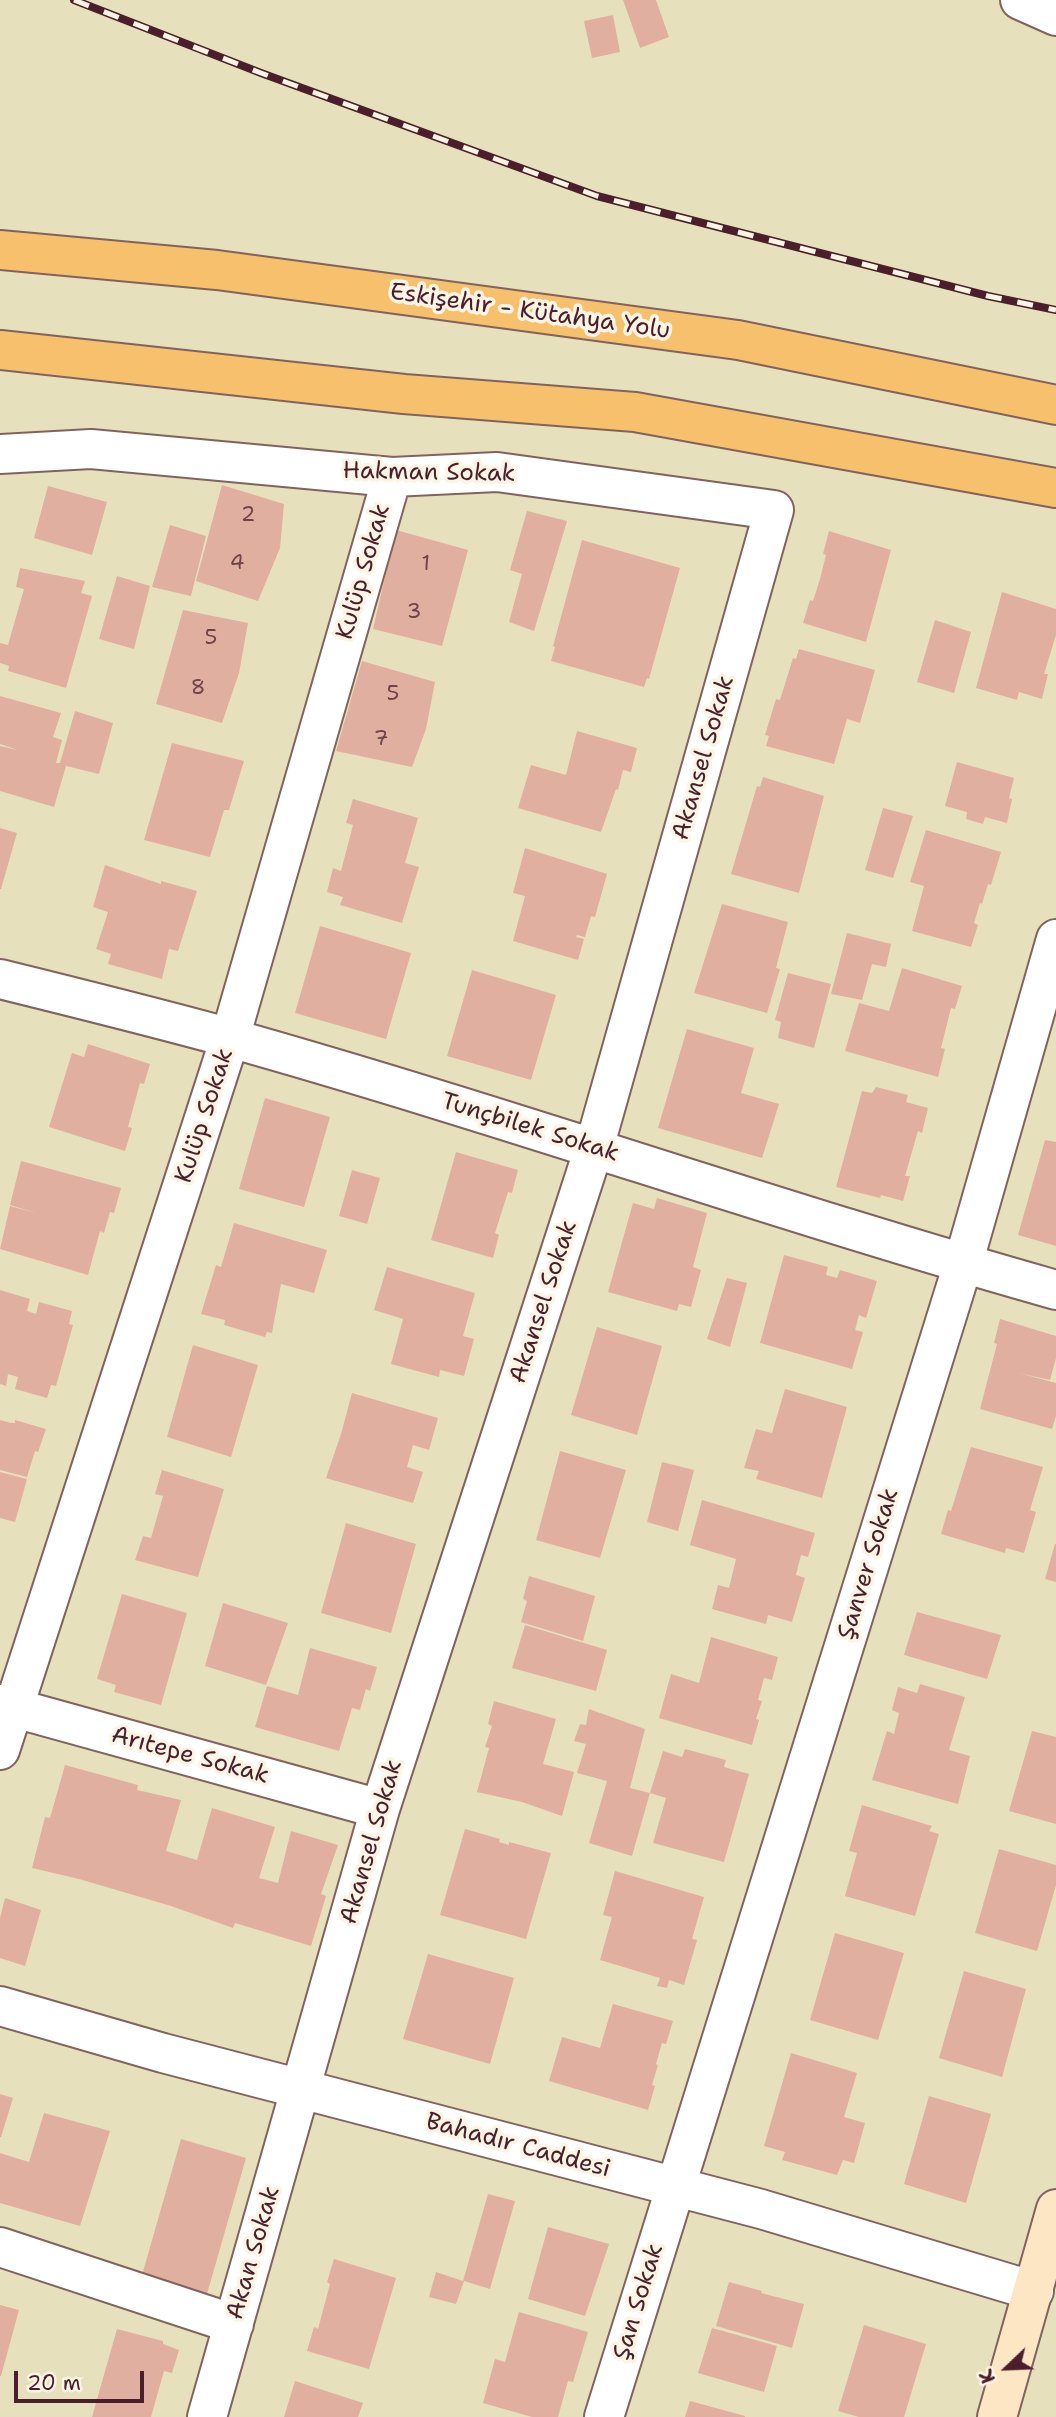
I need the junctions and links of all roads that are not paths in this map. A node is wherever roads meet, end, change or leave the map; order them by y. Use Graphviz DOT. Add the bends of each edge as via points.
graph roads {
  1 [pos="1020,0"];
  2 [pos="1056,16"];
  3 [pos="0,250"];
  4 [pos="0,350"];
  5 [pos="1056,405"];
  6 [pos="0,454"];
  7 [pos="392,477"];
  8 [pos="1056,488"];
  9 [pos="774,510"];
  10 [pos="1056,939"];
  11 [pos="0,979"];
  12 [pos="230,1038"];
  13 [pos="594,1148"];
  14 [pos="963,1264"];
  15 [pos="1056,1290"];
  16 [pos="6,1706"];
  17 [pos="0,1750"];
  18 [pos="380,1809"];
  19 [pos="0,2006"];
  20 [pos="302,2089"];
  21 [pos="674,2187"];
  22 [pos="1056,2209"];
  23 [pos="0,2247"];
  24 [pos="1045,2294"];
  25 [pos="234,2324"];
  26 [pos="207,2417"];
  27 [pos="604,2417"];
  28 [pos="997,2417"];
  1 -- 2 [label="street"];
  3 -- 5 [label="highway, Eskişehir - Kütahya Yolu" via="217,270 738,340"];
  4 -- 8 [label="highway" via="404,394 635,412"];
  6 -- 7 [label="street, Hakman Sokak" via="92,449"];
  7 -- 9 [label="street, Hakman Sokak" via="498,472"];
  7 -- 12 [label="street, Kulüp Sokak"];
  9 -- 13 [label="street, Akansel Sokak"];
  10 -- 14 [label="street, Şanver Sokak"];
  11 -- 12 [label="street, Tunçbilek Sokak"];
  12 -- 13 [label="street, Tunçbilek Sokak"];
  12 -- 16 [label="street, Kulüp Sokak"];
  13 -- 14 [label="street, Tunçbilek Sokak"];
  13 -- 18 [label="street, Akansel Sokak"];
  14 -- 15 [label="street, Tunçbilek Sokak"];
  14 -- 21 [label="street, Şanver Sokak"];
  16 -- 17 [label="street, Kulüp Sokak"];
  16 -- 18 [label="street, Arıtepe Sokak"];
  18 -- 20 [label="street, Akansel Sokak"];
  19 -- 20 [label="street, Bahadır Caddesi"];
  20 -- 21 [label="street, Bahadır Caddesi"];
  20 -- 25 [label="street, Akan Sokak"];
  21 -- 24 [label="street, Bahadır Caddesi"];
  21 -- 27 [label="street, Şan Sokak"];
  22 -- 24 [label="main road"];
  23 -- 25 [label="street"];
  24 -- 28 [label="main road"];
  25 -- 26 [label="street, Akan Sokak"];
}
